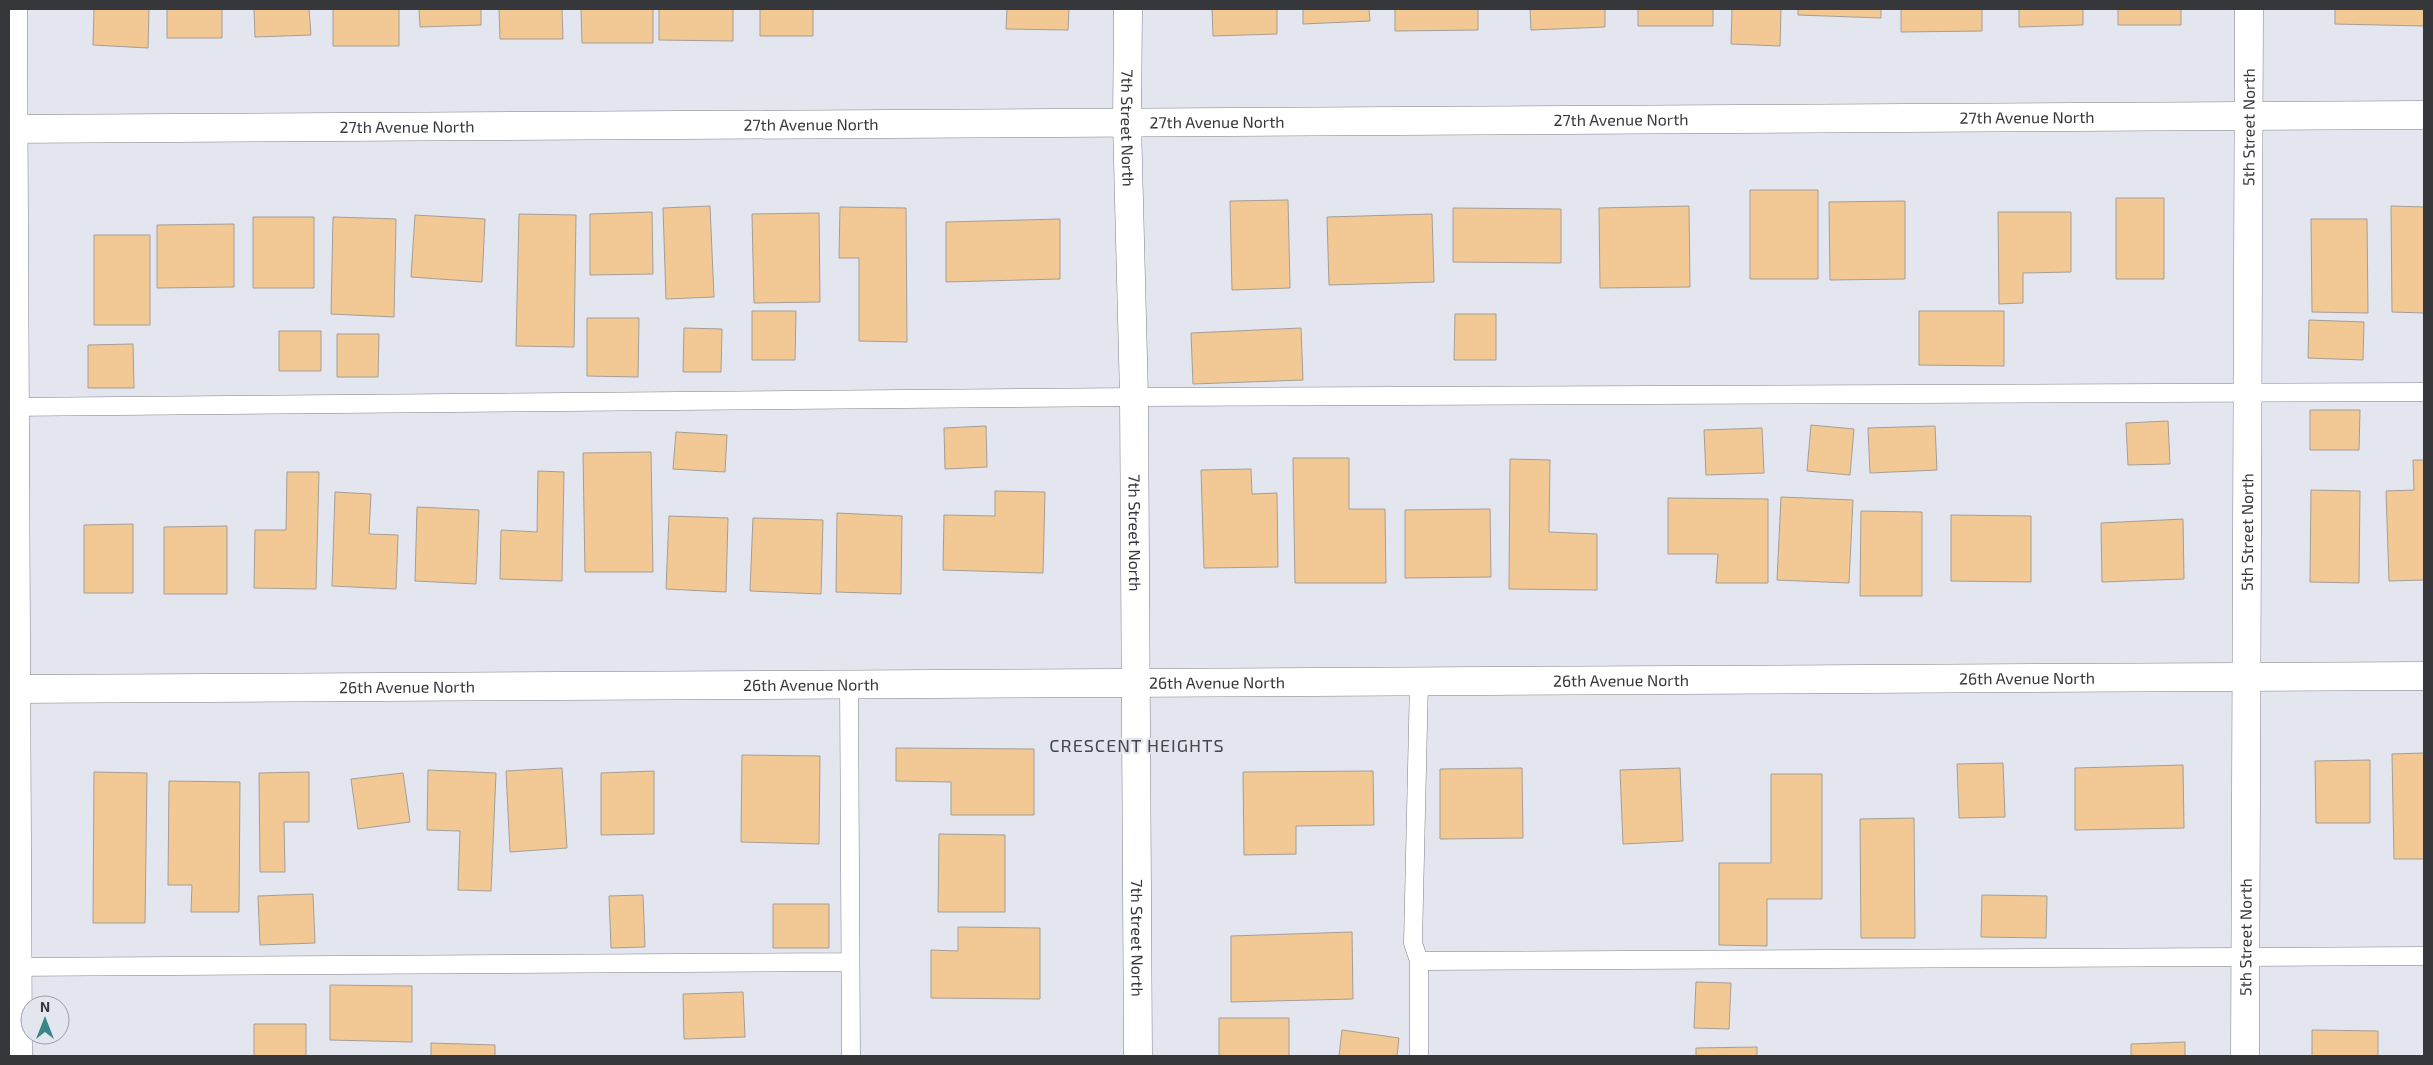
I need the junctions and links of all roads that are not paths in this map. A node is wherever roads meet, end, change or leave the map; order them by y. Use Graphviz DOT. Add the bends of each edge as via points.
graph roads {
  1 [pos="13,9"];
  2 [pos="1128,9"];
  3 [pos="2249,9"];
  4 [pos="2424,115"];
  5 [pos="2248,116"];
  6 [pos="1127,122"];
  7 [pos="11,128"];
  8 [pos="2424,392"];
  9 [pos="2247,394"];
  10 [pos="1134,398"];
  11 [pos="12,407"];
  12 [pos="2424,676"];
  13 [pos="2245,677"];
  14 [pos="1419,681"];
  15 [pos="1135,683"];
  16 [pos="849,684"];
  17 [pos="12,689"];
  18 [pos="2424,956"];
  19 [pos="2245,958"];
  20 [pos="1419,961"];
  21 [pos="850,962"];
  22 [pos="13,967"];
  23 [pos="18,1056"];
  24 [pos="850,1056"];
  25 [pos="1138,1056"];
  26 [pos="1419,1056"];
  27 [pos="2245,1056"];
  1 -- 7 [label="street"];
  2 -- 6 [label="street, 7th Street North"];
  3 -- 5 [label="street, 5th Street North"];
  4 -- 5 [label="street, 27th Avenue North"];
  5 -- 6 [label="street, 27th Avenue North"];
  5 -- 9 [label="street, 5th Street North"];
  6 -- 7 [label="street, 27th Avenue North"];
  6 -- 10 [label="street, 7th Street North"];
  7 -- 11 [label="street"];
  8 -- 9 [label="lane"];
  9 -- 10 [label="lane"];
  9 -- 13 [label="street, 5th Street North"];
  10 -- 11 [label="lane"];
  10 -- 15 [label="street, 7th Street North"];
  11 -- 17 [label="street"];
  12 -- 13 [label="street, 26th Avenue North"];
  13 -- 14 [label="street, 26th Avenue North"];
  13 -- 19 [label="street, 5th Street North"];
  14 -- 15 [label="street, 26th Avenue North"];
  14 -- 20 [label="lane" via="1413,944"];
  15 -- 16 [label="street, 26th Avenue North"];
  15 -- 25 [label="street, 7th Street North"];
  16 -- 17 [label="street, 26th Avenue North"];
  16 -- 21 [label="lane"];
  17 -- 22 [label="street"];
  18 -- 19 [label="lane"];
  19 -- 20 [label="lane"];
  19 -- 27 [label="street, 5th Street North"];
  20 -- 26 [label="lane"];
  21 -- 22 [label="lane"];
  21 -- 24 [label="lane"];
  22 -- 23 [label="street"];
}
